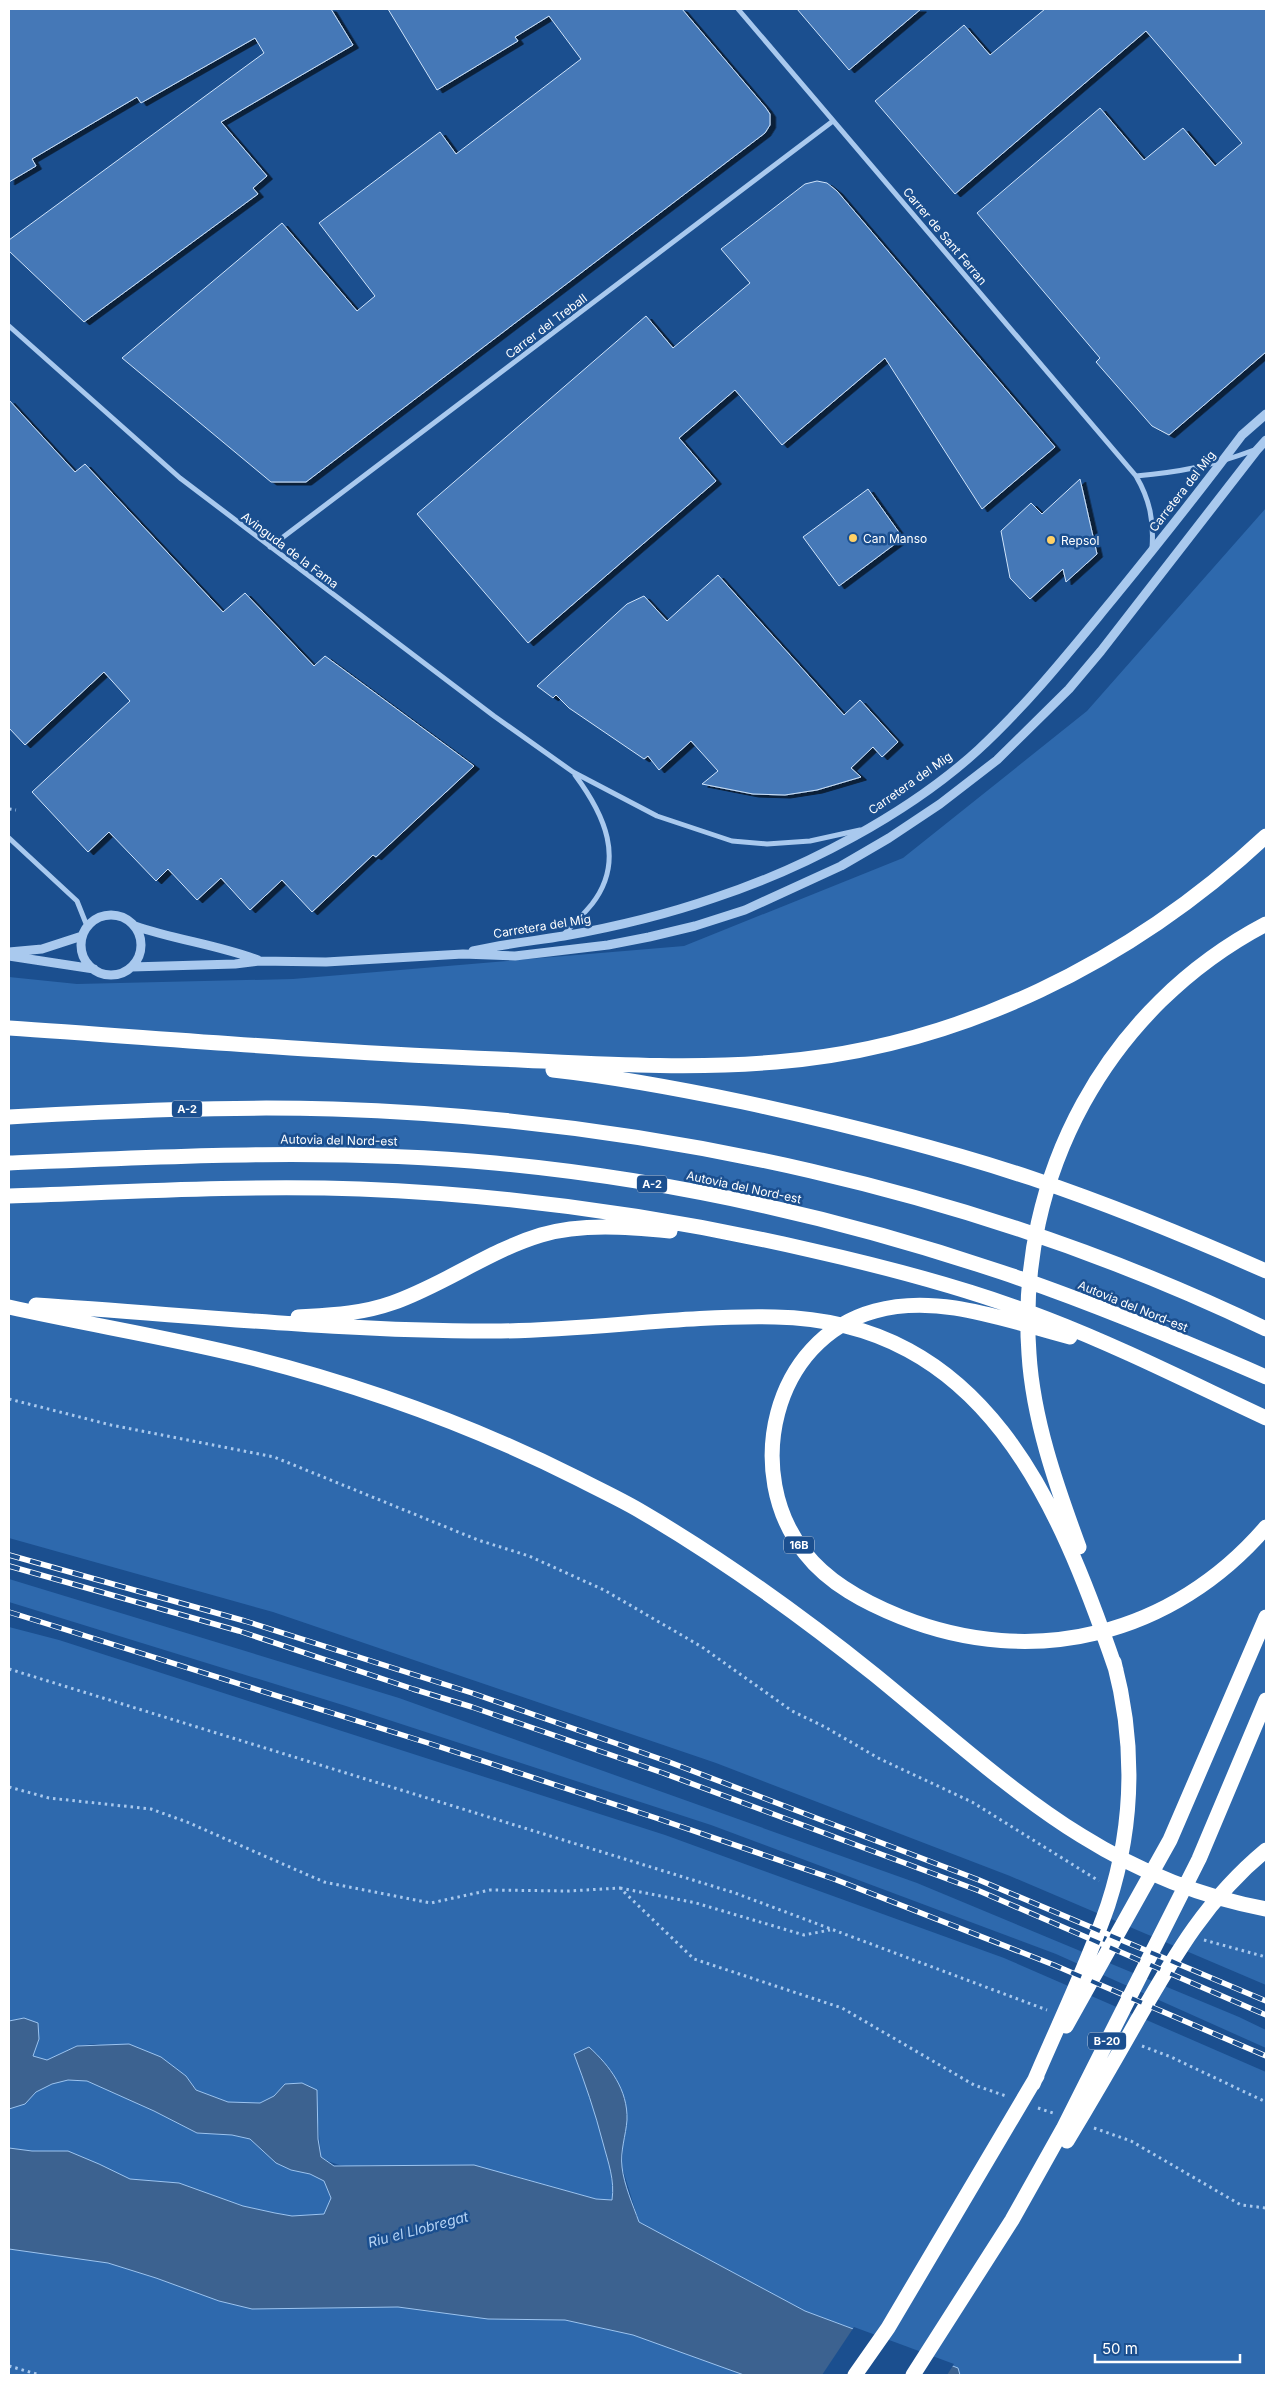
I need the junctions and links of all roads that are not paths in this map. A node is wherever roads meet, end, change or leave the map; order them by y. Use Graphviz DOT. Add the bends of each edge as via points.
graph roads {
  1 [pos="738,9"];
  2 [pos="834,121"];
  3 [pos="9,326"];
  4 [pos="1266,414"];
  5 [pos="1266,440"];
  6 [pos="1256,450"];
  7 [pos="1221,463"];
  8 [pos="1136,476"];
  9 [pos="270,547"];
  10 [pos="1152,550"];
  11 [pos="573,772"];
  12 [pos="865,829"];
  13 [pos="1266,836"];
  14 [pos="9,838"];
  15 [pos="1266,924"];
  16 [pos="87,926"];
  17 [pos="136,926"];
  18 [pos="82,936"];
  19 [pos="562,936"];
  20 [pos="9,952"];
  21 [pos="463,954"];
  22 [pos="9,956"];
  23 [pos="259,961"];
  24 [pos="131,967"];
  25 [pos="94,969"];
  26 [pos="9,1028"];
  27 [pos="432,1057"];
  28 [pos="9,1112"];
  29 [pos="38,1116"];
  30 [pos="9,1117"];
  31 [pos="9,1163"];
  32 [pos="9,1196"];
  33 [pos="758,1238"];
  34 [pos="1266,1272"];
  35 [pos="9,1305"];
  36 [pos="219,1318"];
  37 [pos="1266,1329"];
  38 [pos="1113,1348"];
  39 [pos="1266,1378"];
  40 [pos="1266,1418"];
  41 [pos="1266,1527"];
  42 [pos="1087,1579"];
  43 [pos="1266,1617"];
  44 [pos="1266,1700"];
  45 [pos="1266,1850"];
  46 [pos="1266,1909"];
  47 [pos="1033,2084"];
  48 [pos="1012,2220"];
  49 [pos="855,2375"];
  50 [pos="913,2375"];
  1 -- 2 [label="street, Carrer de Sant Ferran"];
  2 -- 8 [label="street, Carrer de Sant Ferran"];
  2 -- 9 [label="street, Carrer del Treball"];
  3 -- 9 [label="street, Avinguda de la Fama" via="180,478"];
  4 -- 7 [label="street, Carretera del Mig" via="1242,435"];
  5 -- 6 [label="street, Carretera del Mig"];
  6 -- 7 [label="street"];
  6 -- 21 [label="street, Carretera del Mig" via="1161,575 1069,688 997,760 889,838 841,866 745,910 695,926 590,947 515,956"];
  7 -- 8 [label="street" via="1195,470"];
  7 -- 10 [label="street, Carretera del Mig"];
  8 -- 10 [label="street, Carrer de Sant Ferran" via="1150,504"];
  9 -- 11 [label="street, Avinguda de la Fama"];
  10 -- 12 [label="street, Carretera del Mig" via="1037,691 977,751 938,782"];
  11 -- 12 [label="street" via="657,816 732,841 767,844 810,841"];
  11 -- 19 [label="street" via="604,821 609,845 608,868 592,903"];
  12 -- 19 [label="street, Carretera del Mig" via="743,888 654,916"];
  13 -- 27 [label="highway" via="1189,902 1105,958 1019,1000 916,1036 815,1058 752,1064 643,1065"];
  14 -- 16 [label="street" via="77,901"];
  15 -- 42 [label="highway" via="1242,936 1196,968 1132,1030 1086,1097 1063,1142 1040,1207 1028,1280 1029,1355 1034,1394 1056,1482"];
  16 -- 17 [label="street" via="111,914"];
  16 -- 18 [label="street"];
  17 -- 23 [label="street, Carretera del Mig" via="188,942 237,952"];
  17 -- 24 [label="street" via="142,948"];
  18 -- 20 [label="street" via="42,949"];
  18 -- 25 [label="street" via="84,958"];
  19 -- 21 [label="street, Carretera del Mig" via="504,944"];
  21 -- 23 [label="street, Carretera del Mig" via="326,962"];
  22 -- 25 [label="street"];
  23 -- 24 [label="street, Carretera del Mig"];
  24 -- 25 [label="street" via="113,975"];
  26 -- 27 [label="highway"];
  27 -- 34 [label="highway" via="669,1087 842,1124 1030,1178 1123,1211"];
  28 -- 29 [label="highway"];
  29 -- 30 [label="highway, A-2"];
  29 -- 37 [label="highway, A-2" via="148,1110 336,1110 484,1119 653,1141 742,1157 929,1202 1130,1270"];
  31 -- 39 [label="highway, Autovia del Nord-est / A-2" via="188,1155 395,1156 513,1165 655,1184 831,1221 1003,1272 1105,1310"];
  32 -- 33 [label="highway" via="295,1188 445,1194 591,1210"];
  33 -- 36 [label="highway" via="651,1229 575,1229 542,1235 510,1247 417,1293 366,1310 293,1317"];
  33 -- 38 [label="highway" via="913,1275 1047,1319"];
  35 -- 36 [label="highway"];
  35 -- 46 [label="highway" via="250,1358 323,1378 446,1419 560,1470 638,1509 760,1588 1072,1832 1148,1872 1235,1902"];
  36 -- 42 [label="highway" via="301,1326 417,1331 592,1328 741,1317 809,1320 860,1330 910,1350 972,1396 1007,1435 1024,1462"];
  38 -- 40 [label="highway"];
  38 -- 41 [label="highway, 16B" via="964,1310 929,1305 875,1311 847,1322 824,1338 805,1359 780,1405 771,1453 778,1505 789,1530 806,1555 857,1597 948,1634 1016,1643 1087,1636 1158,1612 1218,1574"];
  42 -- 47 [label="highway" via="1126,1708 1130,1783 1126,1821 1108,1904"];
  43 -- 47 [label="highway" via="1170,1840"];
  44 -- 48 [label="highway, B-20" via="1199,1859 1063,2129"];
  45 -- 48 [label="highway" via="1240,1872 1202,1916 1052,2164"];
  47 -- 49 [label="highway" via="888,2328"];
  48 -- 50 [label="highway, B-20"];
}
